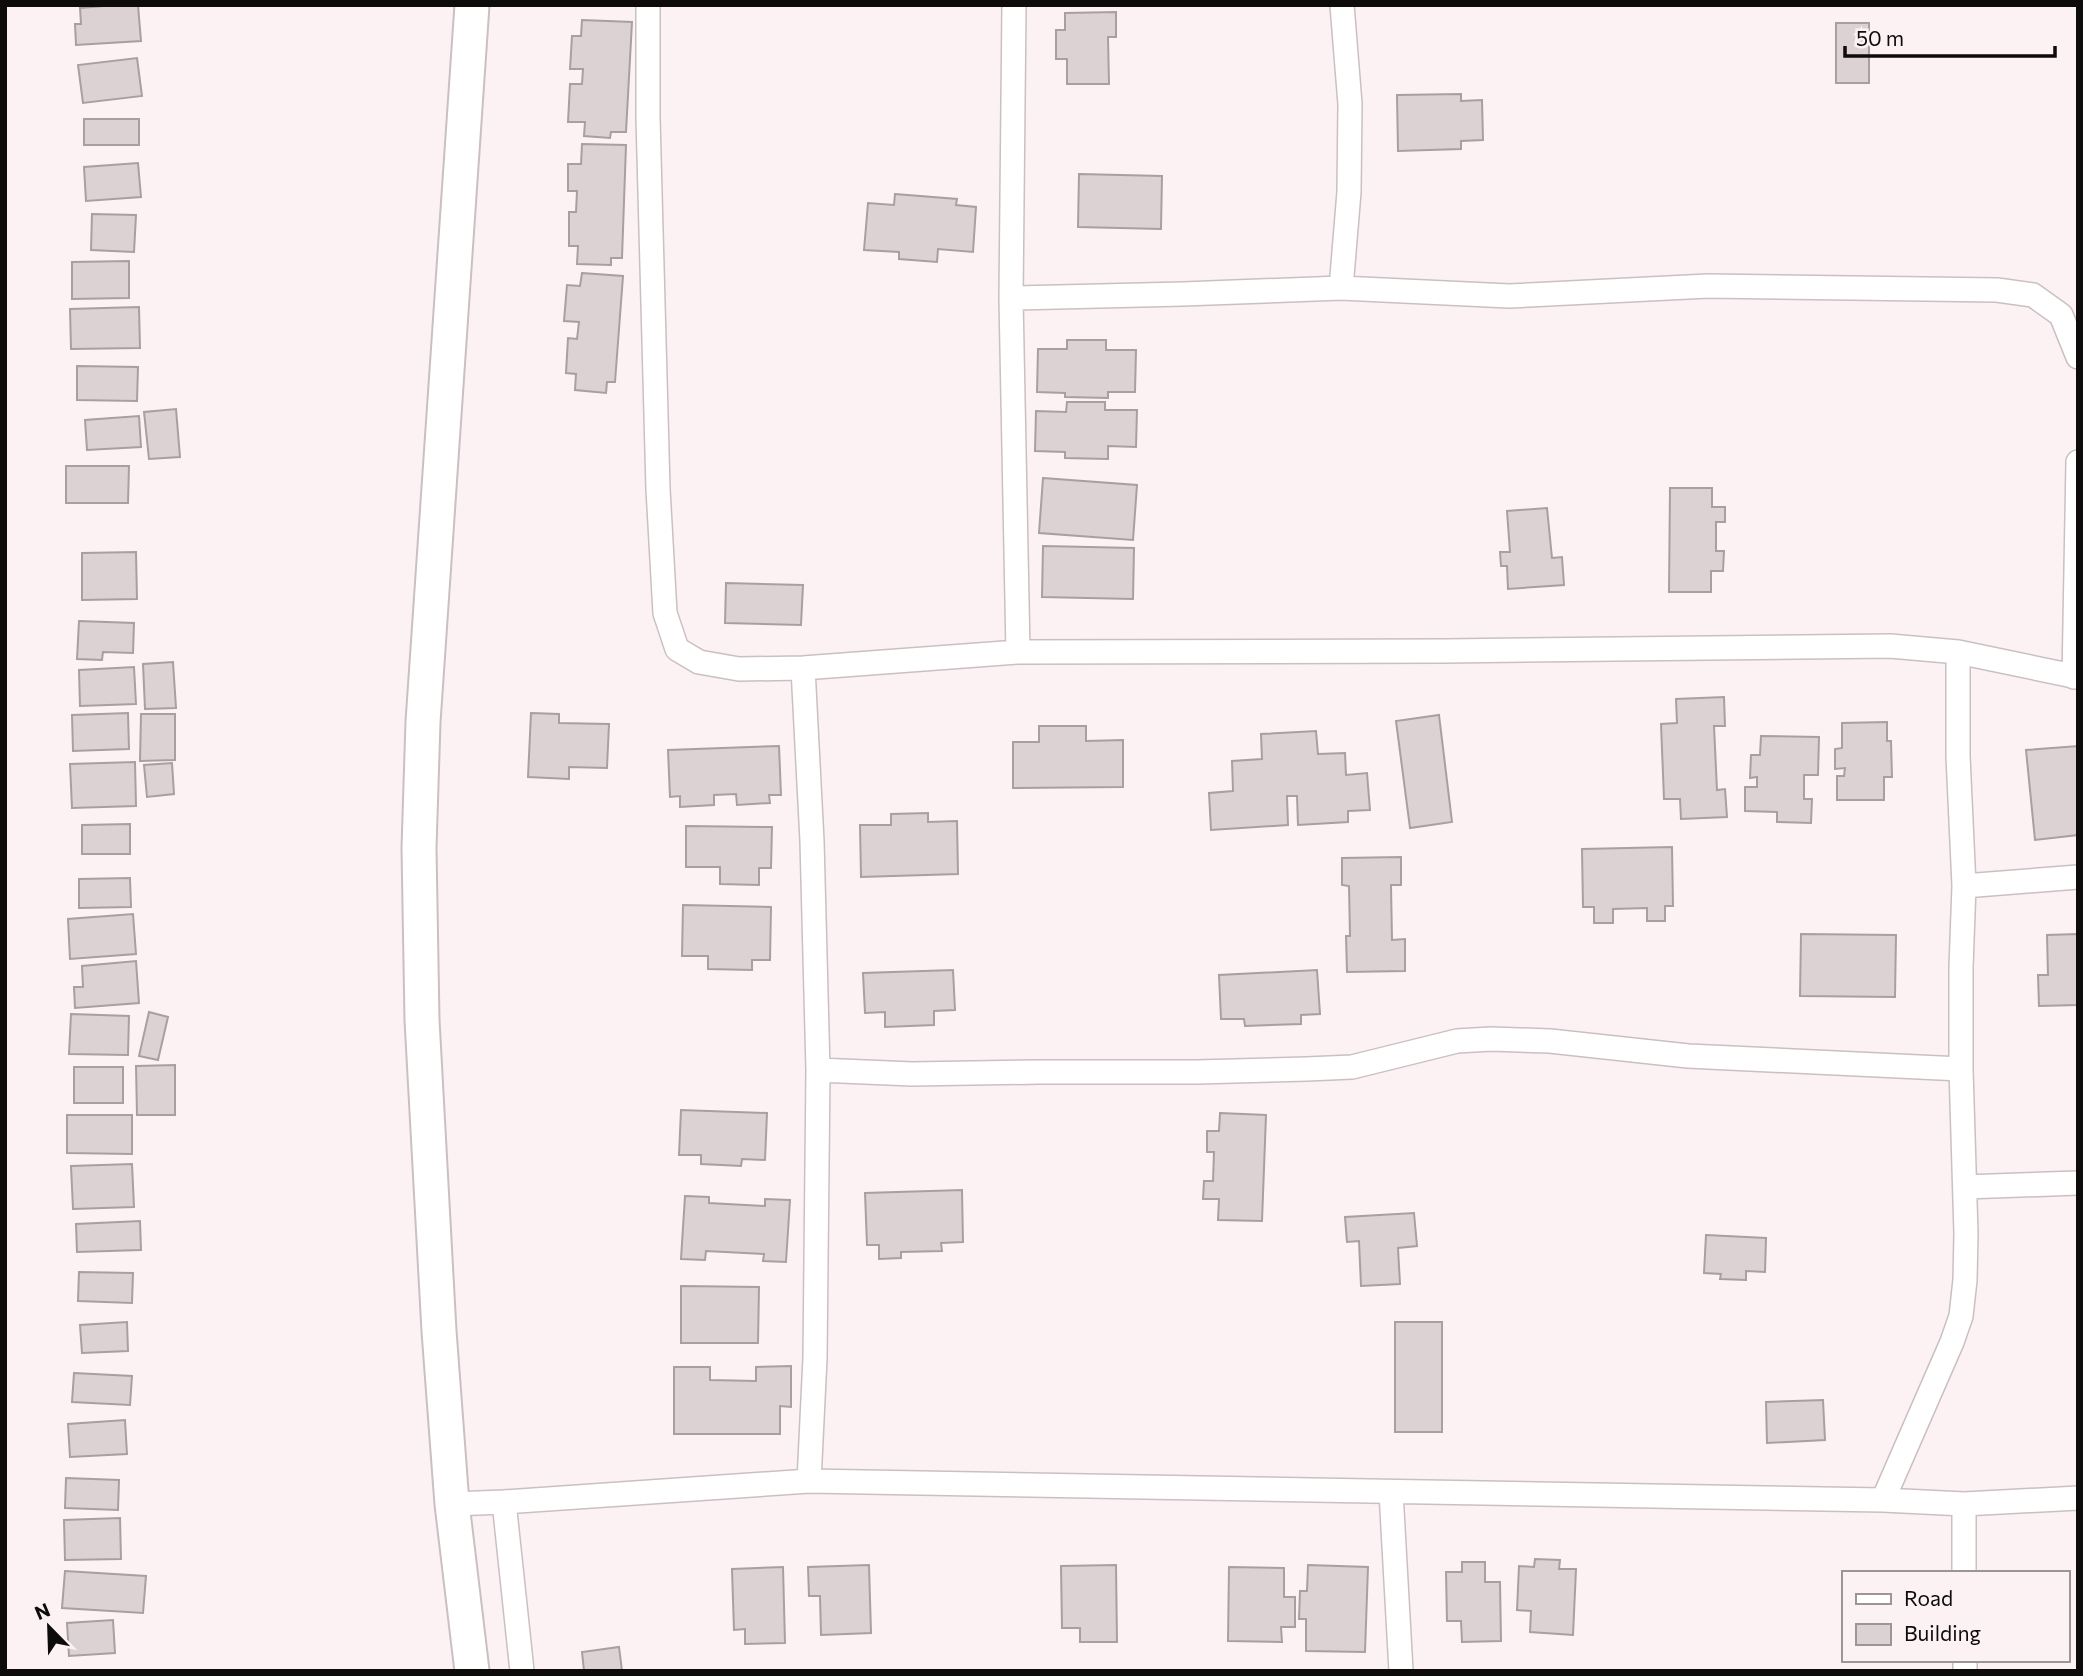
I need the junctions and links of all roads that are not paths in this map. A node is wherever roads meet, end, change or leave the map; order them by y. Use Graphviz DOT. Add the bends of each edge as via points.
graph roads {
  1 [pos="472,5"];
  2 [pos="648,5"];
  3 [pos="1014,5"];
  4 [pos="1342,5"];
  5 [pos="1341,288"];
  6 [pos="1011,298"];
  7 [pos="2078,357"];
  8 [pos="2078,462"];
  9 [pos="1018,652"];
  10 [pos="1958,652"];
  11 [pos="803,668"];
  12 [pos="2076,677"];
  13 [pos="2078,877"];
  14 [pos="1964,886"];
  15 [pos="1961,1069"];
  16 [pos="818,1070"];
  17 [pos="2078,1183"];
  18 [pos="1965,1187"];
  19 [pos="809,1481"];
  20 [pos="1391,1492"];
  21 [pos="2078,1498"];
  22 [pos="1883,1500"];
  23 [pos="504,1502"];
  24 [pos="452,1504"];
  25 [pos="1964,1504"];
  26 [pos="1964,1571"];
  27 [pos="472,1671"];
  28 [pos="523,1671"];
  29 [pos="1401,1671"];
  1 -- 24 [label="street" via="423,722 419,848 422,1020"];
  2 -- 11 [label="street" via="658,462 666,613 677,649 699,662 739,669"];
  3 -- 6 [label="street"];
  4 -- 5 [label="street" via="1350,104"];
  5 -- 6 [label="street"];
  5 -- 7 [label="street" via="1509,296 1708,286 1997,290 2033,295 2061,315"];
  6 -- 9 [label="street"];
  8 -- 12 [label="street"];
  9 -- 10 [label="street" via="1890,646"];
  9 -- 11 [label="street"];
  10 -- 12 [label="street"];
  10 -- 14 [label="street"];
  11 -- 16 [label="street"];
  13 -- 14 [label="street"];
  14 -- 15 [label="street"];
  15 -- 16 [label="street" via="1688,1056 1490,1039 1457,1041 1352,1067 912,1074"];
  15 -- 18 [label="street"];
  16 -- 19 [label="street"];
  17 -- 18 [label="street"];
  18 -- 22 [label="street" via="1961,1316"];
  19 -- 20 [label="street"];
  19 -- 23 [label="street"];
  20 -- 22 [label="street"];
  20 -- 29 [label="street"];
  21 -- 25 [label="street"];
  22 -- 25 [label="street"];
  23 -- 24 [label="street"];
  23 -- 28 [label="street"];
  24 -- 27 [label="street"];
  25 -- 26 [label="street"];
}
